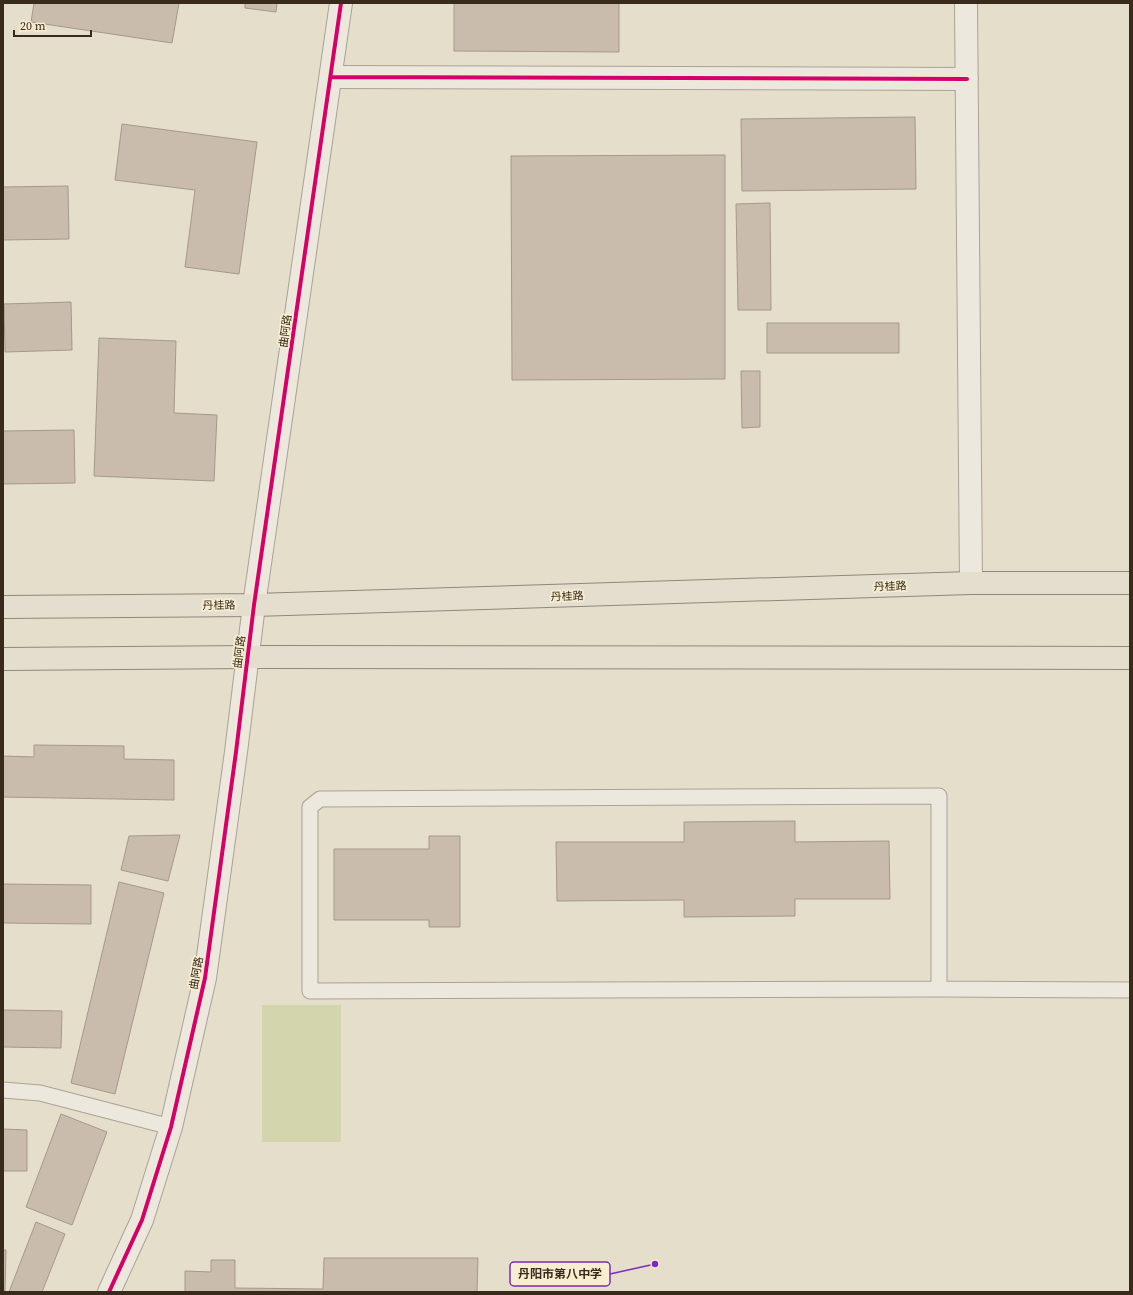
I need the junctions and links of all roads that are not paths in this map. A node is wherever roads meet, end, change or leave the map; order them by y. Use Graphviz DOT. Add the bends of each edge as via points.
graph roads {
  1 [pos="341,3"];
  2 [pos="966,3"];
  3 [pos="331,77"];
  4 [pos="967,79"];
  5 [pos="971,583"];
  6 [pos="1130,583"];
  7 [pos="254,605"];
  8 [pos="3,607"];
  9 [pos="248,657"];
  10 [pos="1130,658"];
  11 [pos="3,659"];
  12 [pos="939,989"];
  13 [pos="1130,990"];
  14 [pos="3,1090"];
  15 [pos="171,1127"];
  16 [pos="109,1292"];
  1 -- 3 [label="street, 曲阿路"];
  2 -- 4 [label="street"];
  3 -- 4 [label="street"];
  3 -- 7 [label="street, 曲阿路"];
  4 -- 5 [label="street"];
  5 -- 6 [label="main road, 丹桂路"];
  5 -- 7 [label="main road, 丹桂路"];
  7 -- 8 [label="main road, 丹桂路"];
  7 -- 9 [label="street, 曲阿路"];
  9 -- 10 [label="main road"];
  9 -- 11 [label="main road"];
  9 -- 15 [label="street, 曲阿路" via="205,978"];
  12 -- 12 [label="lane" via="939,796 320,799 310,807 310,991"];
  12 -- 13 [label="lane"];
  14 -- 15 [label="lane" via="40,1093"];
  15 -- 16 [label="street, 曲阿路" via="142,1220"];
}
